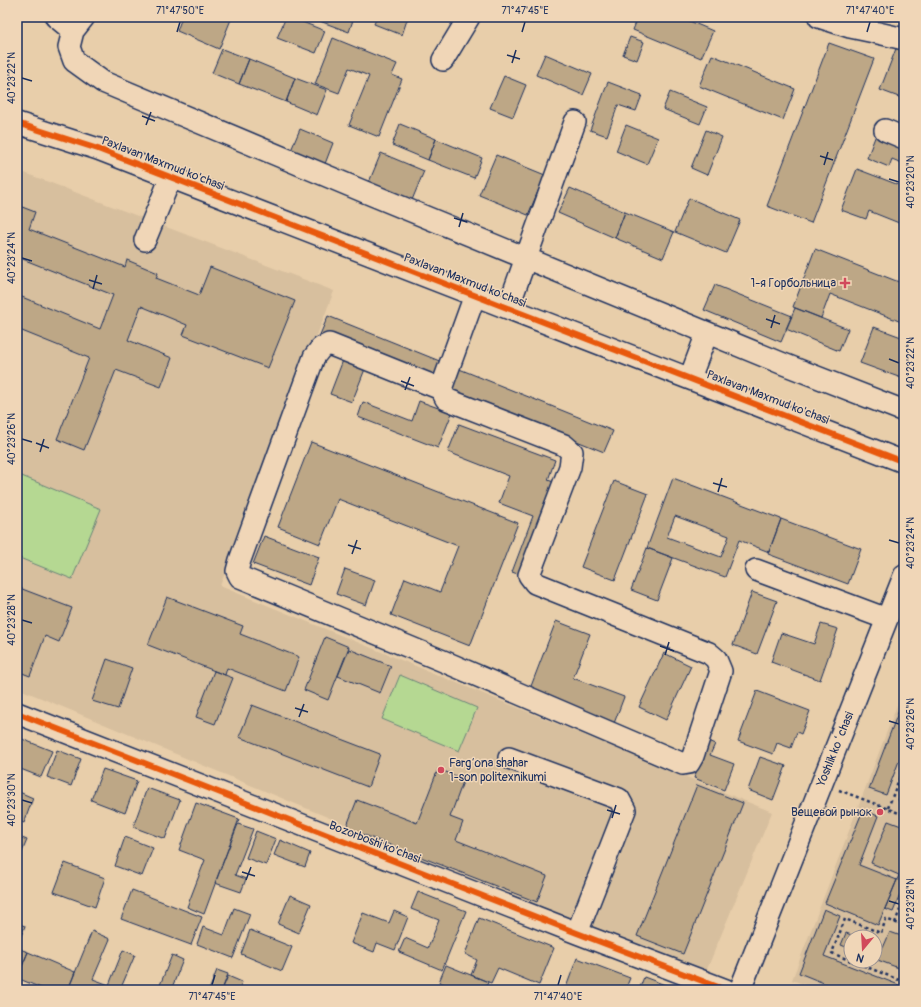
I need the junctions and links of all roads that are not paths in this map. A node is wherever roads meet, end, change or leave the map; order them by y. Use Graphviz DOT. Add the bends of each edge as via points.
graph roads {
  1 [pos="56,17"];
  2 [pos="469,17"];
  3 [pos="819,17"];
  4 [pos="79,24"];
  5 [pos="904,40"];
  6 [pos="443,60"];
  7 [pos="575,122"];
  8 [pos="17,123"];
  9 [pos="885,130"];
  10 [pos="904,138"];
  11 [pos="171,178"];
  12 [pos="145,240"];
  13 [pos="526,258"];
  14 [pos="475,295"];
  15 [pos="508,308"];
  16 [pos="707,333"];
  17 [pos="690,378"];
  18 [pos="441,388"];
  19 [pos="904,411"];
  20 [pos="904,462"];
  21 [pos="756,570"];
  22 [pos="904,576"];
  23 [pos="887,618"];
  24 [pos="17,713"];
  25 [pos="509,758"];
  26 [pos="577,933"];
  27 [pos="726,990"];
  28 [pos="740,990"];
  1 -- 4 [label="street"];
  2 -- 6 [label="street"];
  3 -- 5 [label="street"];
  4 -- 13 [label="street" via="69,47 74,62 103,82"];
  7 -- 13 [label="street"];
  8 -- 11 [label="street, Paxlavan Maxmud ko'chasi" via="98,149"];
  9 -- 10 [label="street"];
  11 -- 12 [label="street"];
  11 -- 14 [label="street, Paxlavan Maxmud ko'chasi"];
  13 -- 15 [label="street"];
  13 -- 16 [label="street"];
  14 -- 15 [label="street, Paxlavan Maxmud ko'chasi"];
  14 -- 18 [label="street"];
  15 -- 17 [label="street, Paxlavan Maxmud ko'chasi"];
  16 -- 17 [label="street"];
  16 -- 19 [label="street"];
  17 -- 20 [label="street, Paxlavan Maxmud ko'chasi"];
  18 -- 18 [label="street" via="446,399 564,444 572,452 570,467 529,575 535,583 709,653 716,659 721,671 689,763 683,764 240,577 237,571 240,560 314,358 320,348 329,344"];
  21 -- 23 [label="street"];
  22 -- 23 [label="street, Yoshlik koʻchasi"];
  23 -- 28 [label="street, Yoshlik koʻchasi"];
  24 -- 26 [label="street, Bozorboshi ko'chasi"];
  25 -- 26 [label="street" via="619,799 625,810"];
  26 -- 27 [label="street, Bozorboshi ko'chasi"];
}
